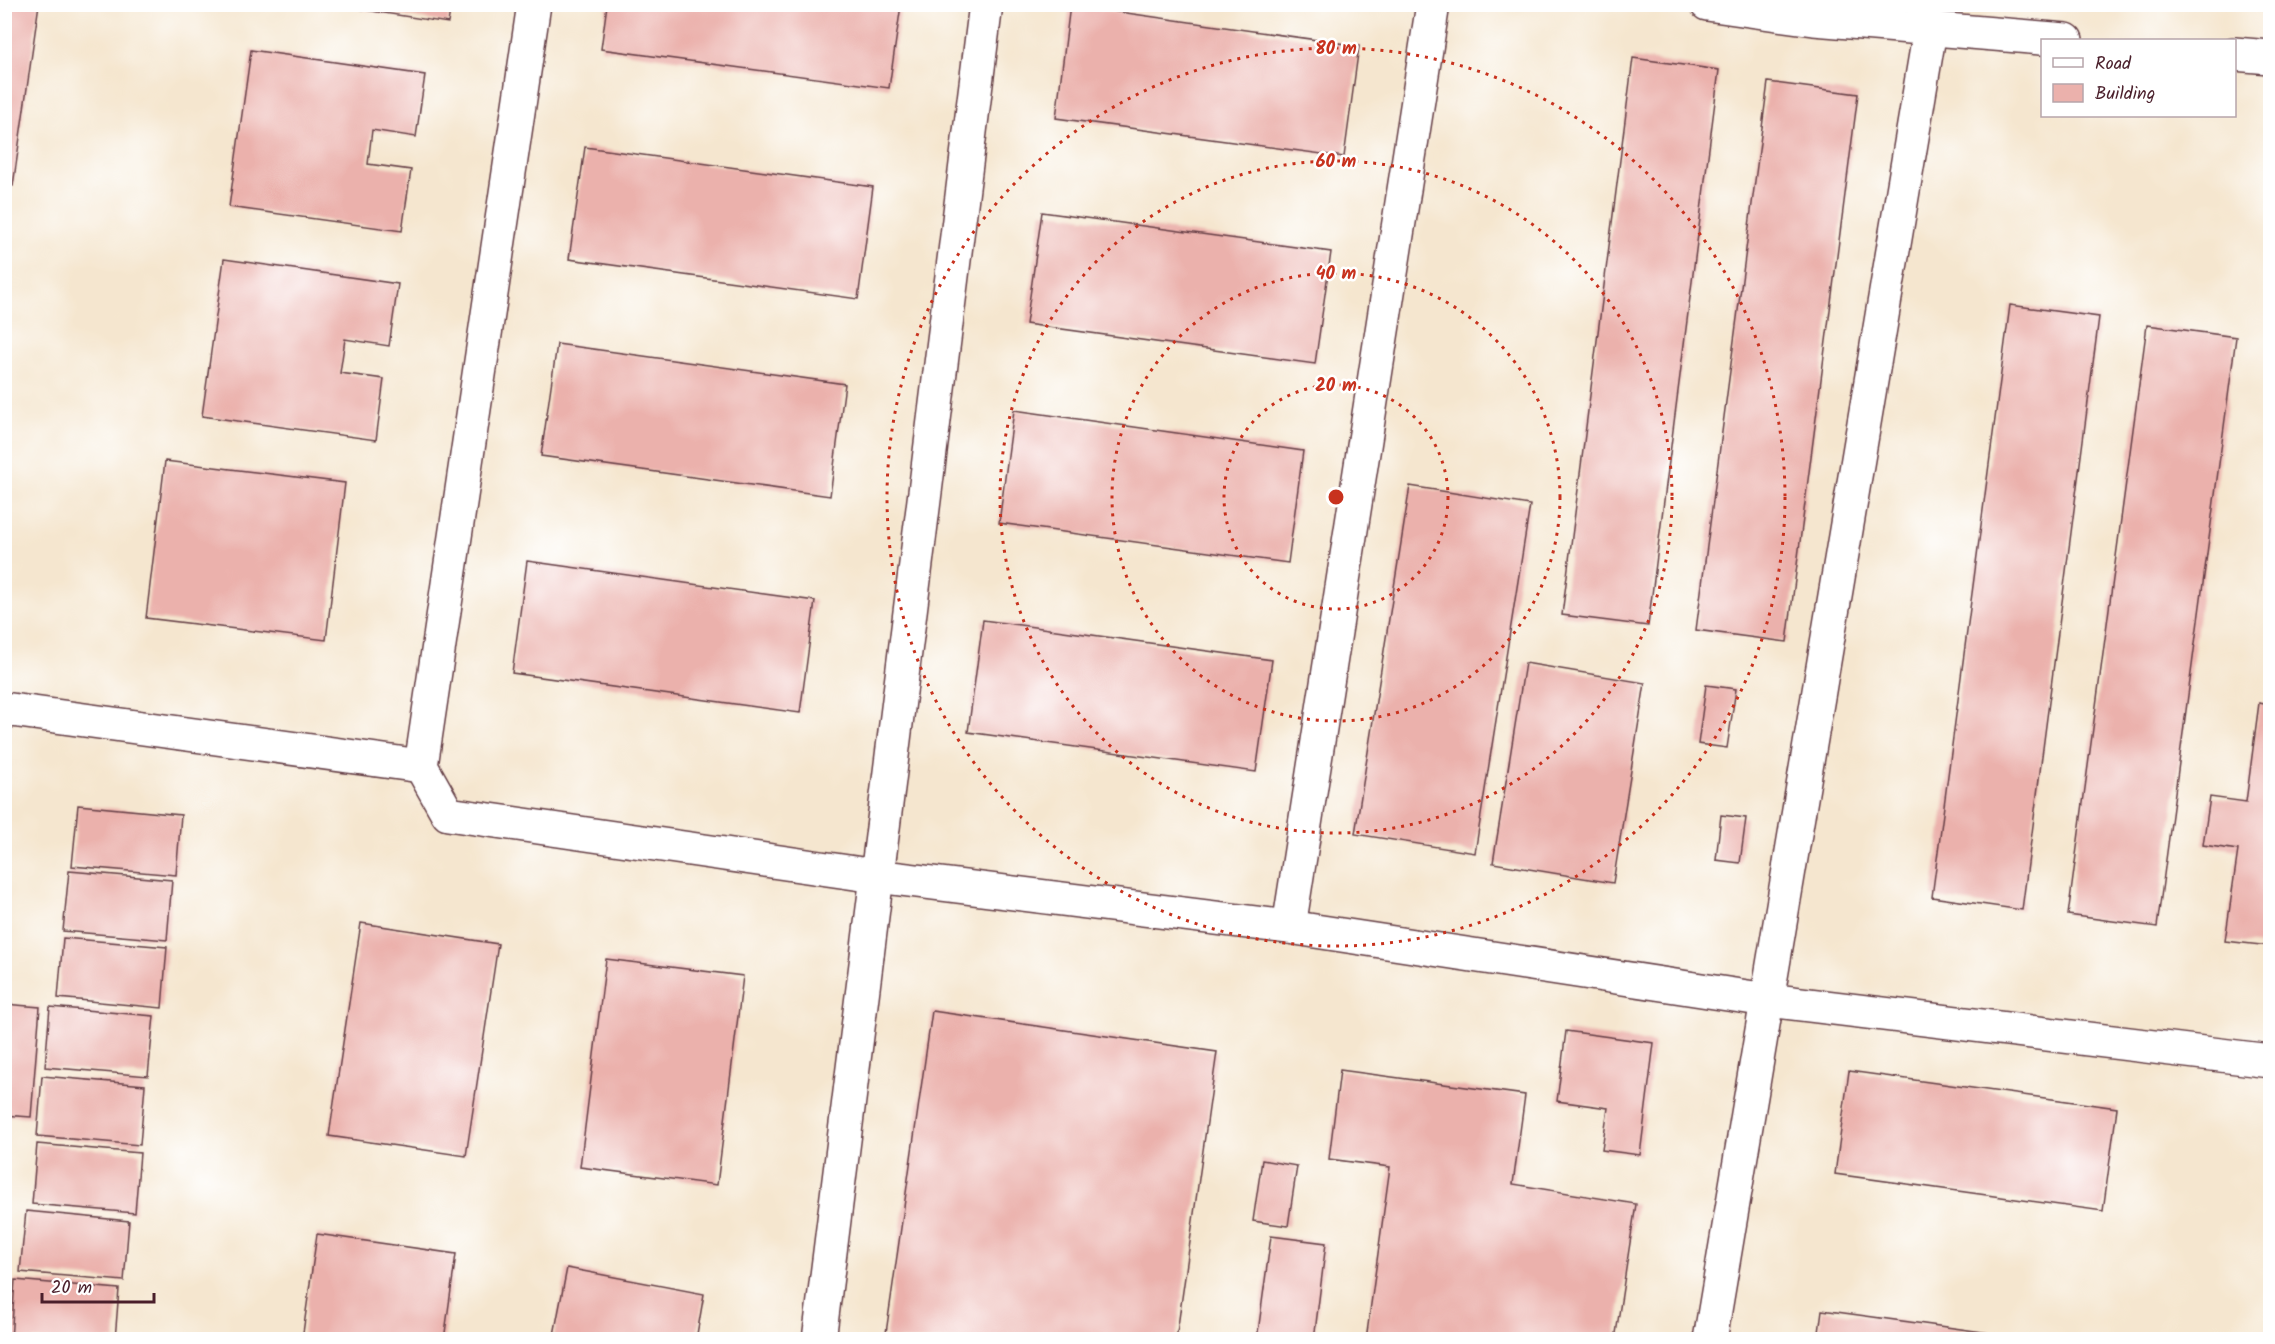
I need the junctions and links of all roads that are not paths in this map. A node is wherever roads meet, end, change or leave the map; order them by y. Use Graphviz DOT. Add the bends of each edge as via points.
graph roads {
  1 [pos="534,4"];
  2 [pos="986,4"];
  3 [pos="1433,4"];
  4 [pos="1707,4"];
  5 [pos="1930,30"];
  6 [pos="2052,39"];
  7 [pos="2236,54"];
  8 [pos="2271,57"];
  9 [pos="4,709"];
  10 [pos="421,766"];
  11 [pos="876,876"];
  12 [pos="1289,927"];
  13 [pos="1767,1000"];
  14 [pos="2271,1061"];
  15 [pos="819,1340"];
  16 [pos="1710,1340"];
  1 -- 10 [label="lane"];
  2 -- 11 [label="lane"];
  3 -- 12 [label="lane"];
  4 -- 5 [label="lane"];
  5 -- 6 [label="lane"];
  5 -- 13 [label="lane"];
  7 -- 8 [label="lane"];
  9 -- 10 [label="lane"];
  10 -- 11 [label="lane" via="448,814"];
  11 -- 12 [label="lane"];
  11 -- 15 [label="lane"];
  12 -- 13 [label="lane"];
  13 -- 14 [label="lane"];
  13 -- 16 [label="lane"];
}
